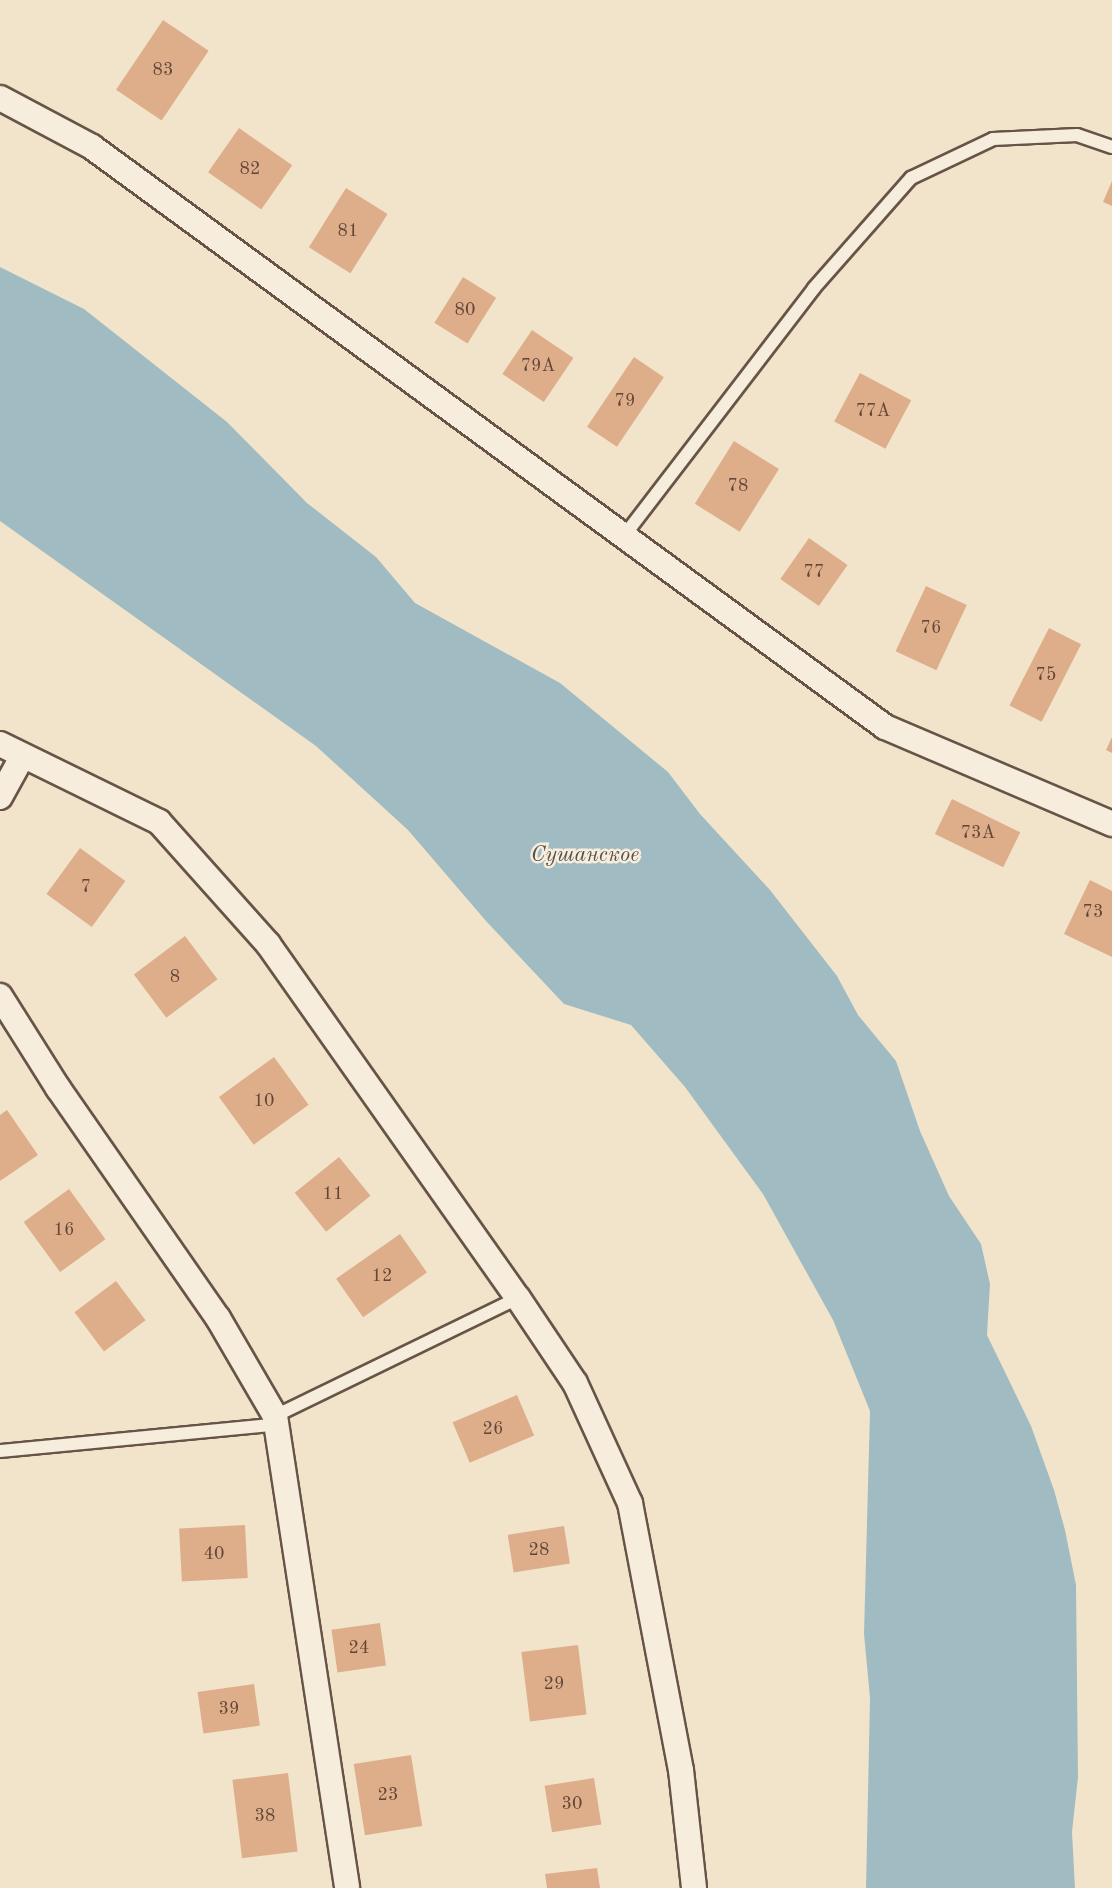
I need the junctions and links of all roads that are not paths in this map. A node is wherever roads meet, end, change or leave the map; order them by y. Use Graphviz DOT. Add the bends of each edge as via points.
graph roads {
  1 [pos="0,98"];
  2 [pos="1112,147"];
  3 [pos="624,536"];
  4 [pos="0,744"];
  5 [pos="22,757"];
  6 [pos="0,797"];
  7 [pos="1112,825"];
  8 [pos="0,996"];
  9 [pos="518,1298"];
  10 [pos="277,1420"];
  11 [pos="0,1451"];
  12 [pos="347,1888"];
  13 [pos="694,1888"];
  1 -- 3 [label="street" via="92,147"];
  2 -- 3 [label="lane" via="1077,135 993,139 911,178 814,288"];
  3 -- 7 [label="street" via="885,727"];
  4 -- 5 [label="street"];
  5 -- 6 [label="street"];
  5 -- 9 [label="street" via="159,822 268,944"];
  8 -- 10 [label="street" via="58,1088 218,1318"];
  9 -- 10 [label="lane"];
  9 -- 13 [label="street" via="575,1383 630,1503 681,1770"];
  10 -- 11 [label="lane"];
  10 -- 12 [label="street"];
}
